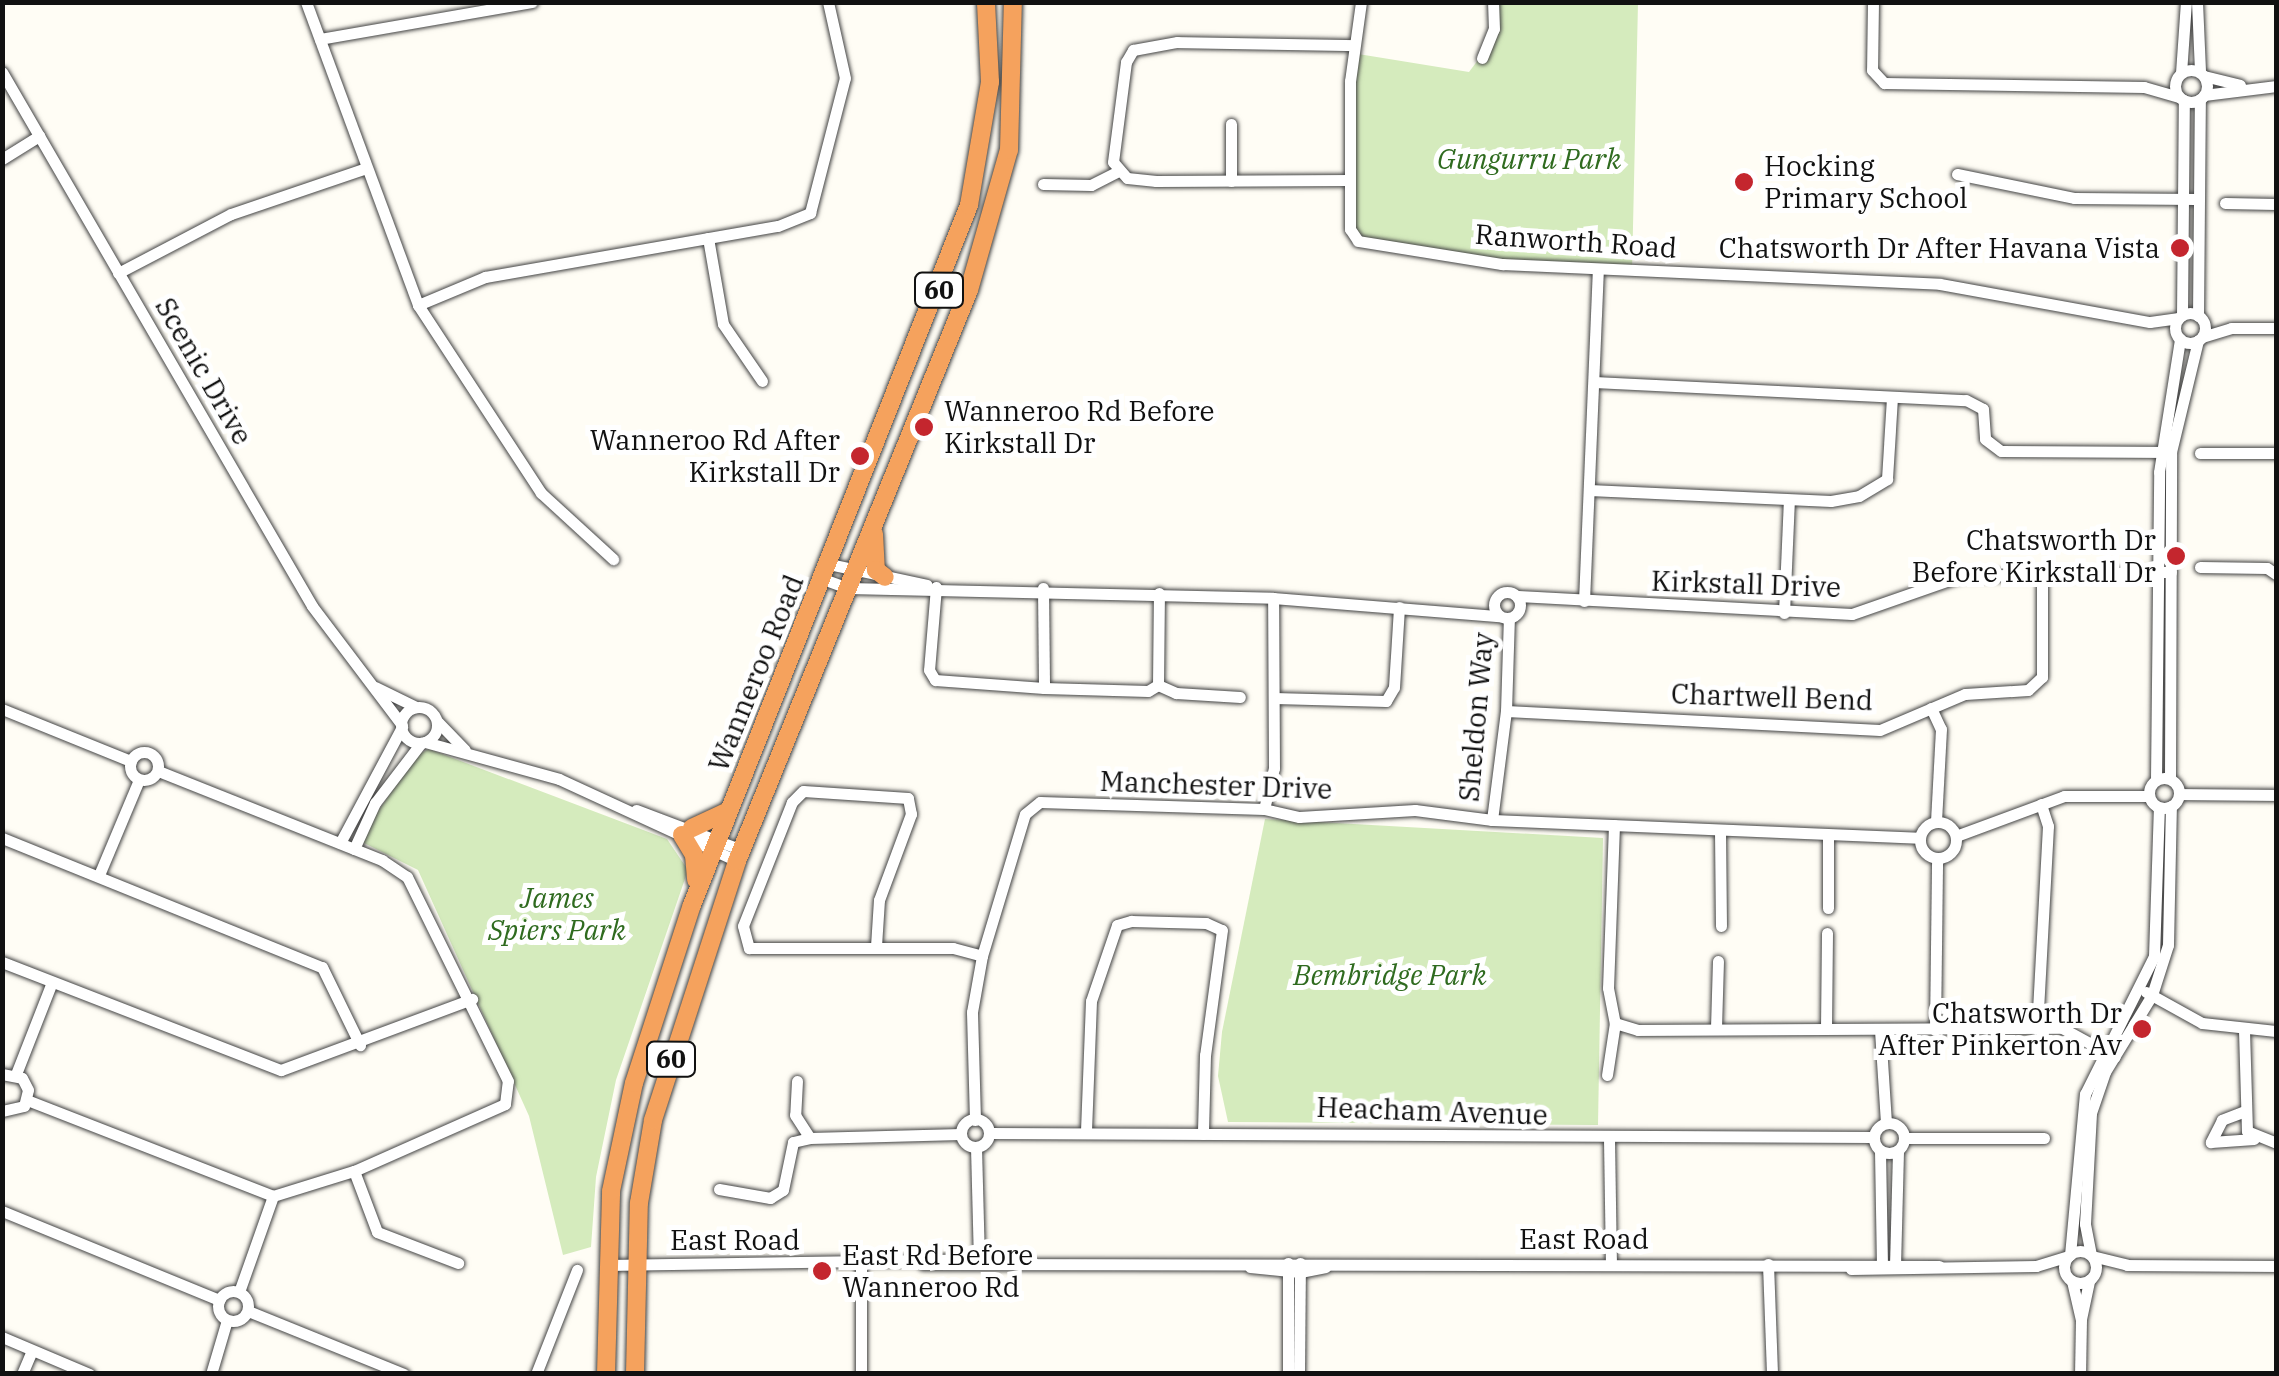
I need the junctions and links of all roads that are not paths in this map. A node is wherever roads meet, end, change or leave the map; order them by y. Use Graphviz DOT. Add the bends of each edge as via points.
graph roads {
  1 [pos="306,2"];
  2 [pos="532,2"];
  3 [pos="828,2"];
  4 [pos="986,2"];
  5 [pos="1013,2"];
  6 [pos="1361,2"];
  7 [pos="1493,2"];
  8 [pos="1873,2"];
  9 [pos="2186,2"];
  10 [pos="2197,2"];
  11 [pos="320,39"];
  12 [pos="1354,44"];
  13 [pos="1482,58"];
  14 [pos="2,72"];
  15 [pos="2202,74"];
  16 [pos="2179,76"];
  17 [pos="2244,86"];
  18 [pos="2276,86"];
  19 [pos="2144,87"];
  20 [pos="2202,97"];
  21 [pos="2182,98"];
  22 [pos="1232,124"];
  23 [pos="39,136"];
  24 [pos="2,159"];
  25 [pos="363,169"];
  26 [pos="1117,172"];
  27 [pos="1957,174"];
  28 [pos="1350,180"];
  29 [pos="1232,181"];
  30 [pos="1043,184"];
  31 [pos="2190,199"];
  32 [pos="2225,203"];
  33 [pos="2276,204"];
  34 [pos="708,238"];
  35 [pos="1598,270"];
  36 [pos="118,273"];
  37 [pos="418,305"];
  38 [pos="2180,316"];
  39 [pos="2200,317"];
  40 [pos="2150,322"];
  41 [pos="2231,328"];
  42 [pos="2276,328"];
  43 [pos="2178,336"];
  44 [pos="2200,338"];
  45 [pos="762,381"];
  46 [pos="1594,382"];
  47 [pos="1892,397"];
  48 [pos="2166,452"];
  49 [pos="2200,453"];
  50 [pos="2276,453"];
  51 [pos="1590,490"];
  52 [pos="1789,500"];
  53 [pos="875,518"];
  54 [pos="612,558"];
  55 [pos="2200,568"];
  56 [pos="826,572"];
  57 [pos="2165,572"];
  58 [pos="2276,574"];
  59 [pos="2042,575"];
  60 [pos="885,577"];
  61 [pos="851,580"];
  62 [pos="936,587"];
  63 [pos="1043,588"];
  64 [pos="1159,593"];
  65 [pos="1518,596"];
  66 [pos="1273,598"];
  67 [pos="1496,598"];
  68 [pos="1584,601"];
  69 [pos="1554,603"];
  70 [pos="1399,607"];
  71 [pos="1454,608"];
  72 [pos="1784,613"];
  73 [pos="1508,616"];
  74 [pos="1158,685"];
  75 [pos="375,687"];
  76 [pos="1044,688"];
  77 [pos="1240,698"];
  78 [pos="1274,698"];
  79 [pos="419,707"];
  80 [pos="1931,708"];
  81 [pos="2,709"];
  82 [pos="1506,711"];
  83 [pos="436,720"];
  84 [pos="402,726"];
  85 [pos="423,742"];
  86 [pos="466,750"];
  87 [pos="131,761"];
  88 [pos="158,772"];
  89 [pos="2163,779"];
  90 [pos="138,780"];
  91 [pos="2179,794"];
  92 [pos="2276,795"];
  93 [pos="2148,796"];
  94 [pos="2041,804"];
  95 [pos="732,806"];
  96 [pos="2165,807"];
  97 [pos="1264,808"];
  98 [pos="1492,820"];
  99 [pos="1936,821"];
  100 [pos="1614,825"];
  101 [pos="1720,831"];
  102 [pos="687,832"];
  103 [pos="1956,836"];
  104 [pos="1828,837"];
  105 [pos="2,838"];
  106 [pos="1919,838"];
  107 [pos="340,843"];
  108 [pos="716,843"];
  109 [pos="354,849"];
  110 [pos="740,855"];
  111 [pos="1936,858"];
  112 [pos="98,875"];
  113 [pos="692,906"];
  114 [pos="1828,908"];
  115 [pos="1721,926"];
  116 [pos="1827,933"];
  117 [pos="876,946"];
  118 [pos="982,956"];
  119 [pos="1718,961"];
  120 [pos="2,962"];
  121 [pos="52,982"];
  122 [pos="2147,992"];
  123 [pos="472,999"];
  124 [pos="1614,1023"];
  125 [pos="1716,1028"];
  126 [pos="2037,1028"];
  127 [pos="1826,1029"];
  128 [pos="1880,1030"];
  129 [pos="1935,1030"];
  130 [pos="2244,1030"];
  131 [pos="2276,1031"];
  132 [pos="360,1044"];
  133 [pos="2110,1054"];
  134 [pos="9,1074"];
  135 [pos="1608,1076"];
  136 [pos="798,1080"];
  137 [pos="28,1100"];
  138 [pos="2245,1111"];
  139 [pos="2,1112"];
  140 [pos="974,1120"];
  141 [pos="1886,1123"];
  142 [pos="1086,1132"];
  143 [pos="989,1133"];
  144 [pos="962,1134"];
  145 [pos="1203,1134"];
  146 [pos="1873,1137"];
  147 [pos="810,1138"];
  148 [pos="1904,1138"];
  149 [pos="2044,1138"];
  150 [pos="1609,1139"];
  151 [pos="2254,1139"];
  152 [pos="2276,1143"];
  153 [pos="976,1147"];
  154 [pos="1880,1151"];
  155 [pos="1898,1151"];
  156 [pos="354,1171"];
  157 [pos="2081,1171"];
  158 [pos="718,1189"];
  159 [pos="273,1196"];
  160 [pos="2,1212"];
  161 [pos="2069,1256"];
  162 [pos="2091,1256"];
  163 [pos="458,1263"];
  164 [pos="636,1264"];
  165 [pos="979,1264"];
  166 [pos="1611,1264"];
  167 [pos="1768,1264"];
  168 [pos="607,1265"];
  169 [pos="861,1265"];
  170 [pos="1889,1266"];
  171 [pos="2036,1266"];
  172 [pos="2127,1266"];
  173 [pos="2276,1266"];
  174 [pos="1294,1267"];
  175 [pos="577,1270"];
  176 [pos="2091,1279"];
  177 [pos="2070,1280"];
  178 [pos="239,1292"];
  179 [pos="219,1300"];
  180 [pos="248,1312"];
  181 [pos="2081,1319"];
  182 [pos="227,1320"];
  183 [pos="2,1337"];
  184 [pos="32,1350"];
  185 [pos="22,1374"];
  186 [pos="89,1374"];
  187 [pos="210,1374"];
  188 [pos="404,1374"];
  189 [pos="536,1374"];
  190 [pos="606,1374"];
  191 [pos="634,1374"];
  192 [pos="861,1374"];
  193 [pos="1288,1374"];
  194 [pos="1299,1374"];
  195 [pos="1772,1374"];
  196 [pos="2080,1374"];
  1 -- 11 [label="street"];
  2 -- 11 [label="street"];
  3 -- 34 [label="street" via="845,78 810,213 778,226"];
  4 -- 56 [label="highway, Wanneroo Road / 60" via="992,64 976,186"];
  5 -- 53 [label="highway, Wanneroo Road / 60" via="1015,95 997,198 969,290"];
  6 -- 12 [label="street, Ranworth Road"];
  7 -- 13 [label="street" via="1494,29"];
  8 -- 19 [label="street" via="1878,79 1891,84"];
  9 -- 16 [label="street"];
  10 -- 15 [label="street"];
  11 -- 25 [label="street"];
  12 -- 26 [label="street" via="1177,42 1133,50 1126,62"];
  12 -- 28 [label="street, Ranworth Road"];
  14 -- 23 [label="street, Scenic Drive"];
  15 -- 16 [label="street"];
  15 -- 17 [label="street"];
  15 -- 20 [label="street"];
  16 -- 19 [label="street"];
  16 -- 21 [label="street"];
  17 -- 18 [label="street"];
  17 -- 20 [label="street"];
  19 -- 21 [label="street"];
  20 -- 21 [label="street"];
  20 -- 31 [label="street"];
  21 -- 31 [label="street"];
  22 -- 29 [label="street"];
  23 -- 24 [label="street"];
  23 -- 36 [label="street, Scenic Drive"];
  25 -- 36 [label="street" via="231,214"];
  25 -- 37 [label="street"];
  26 -- 29 [label="street" via="1156,181"];
  26 -- 30 [label="street" via="1091,184"];
  27 -- 31 [label="street" via="2074,198"];
  28 -- 29 [label="street"];
  28 -- 35 [label="street, Ranworth Road" via="1350,229 1365,244"];
  31 -- 38 [label="street"];
  31 -- 39 [label="street"];
  32 -- 33 [label="street"];
  34 -- 37 [label="street" via="485,276"];
  34 -- 45 [label="street" via="724,324"];
  35 -- 40 [label="street, Ranworth Road" via="1940,284"];
  35 -- 46 [label="street"];
  36 -- 75 [label="street, Scenic Drive" via="312,606"];
  37 -- 54 [label="street" via="541,494"];
  38 -- 39 [label="street, Ranworth Road"];
  38 -- 40 [label="street, Ranworth Road"];
  38 -- 43 [label="street"];
  39 -- 41 [label="street"];
  39 -- 44 [label="street"];
  40 -- 43 [label="street, Ranworth Road"];
  41 -- 42 [label="street"];
  41 -- 44 [label="street"];
  43 -- 44 [label="street"];
  43 -- 48 [label="street"];
  44 -- 48 [label="street"];
  46 -- 47 [label="street"];
  46 -- 51 [label="street"];
  47 -- 48 [label="street" via="1966,400 1984,414 1985,439 2001,450"];
  47 -- 52 [label="street" via="1884,485 1847,500"];
  48 -- 57 [label="street"];
  49 -- 50 [label="street"];
  51 -- 52 [label="street"];
  51 -- 68 [label="street"];
  52 -- 72 [label="street"];
  53 -- 60 [label="highway" via="874,560"];
  53 -- 61 [label="highway, Wanneroo Road / 60"];
  55 -- 58 [label="street" via="2267,568"];
  56 -- 61 [label="street, Kirkstall Drive"];
  56 -- 95 [label="highway, Wanneroo Road / 60"];
  57 -- 59 [label="street, Kirkstall Drive"];
  57 -- 89 [label="street"];
  59 -- 72 [label="street, Kirkstall Drive" via="1961,576 1852,614"];
  59 -- 80 [label="street, Chartwell Bend" via="2042,677 2028,690 1981,691"];
  60 -- 61 [label="street, Kirkstall Drive"];
  60 -- 62 [label="street, Kirkstall Drive"];
  61 -- 62 [label="street, Kirkstall Drive"];
  61 -- 110 [label="highway, Wanneroo Road / 60"];
  62 -- 63 [label="street, Kirkstall Drive"];
  62 -- 76 [label="street" via="929,670 935,680"];
  63 -- 64 [label="street, Kirkstall Drive"];
  63 -- 76 [label="street"];
  64 -- 66 [label="street, Kirkstall Drive"];
  64 -- 74 [label="street"];
  65 -- 67 [label="street, Kirkstall Drive" via="1506,592"];
  65 -- 69 [label="street, Kirkstall Drive"];
  65 -- 73 [label="street"];
  66 -- 70 [label="street, Kirkstall Drive"];
  66 -- 78 [label="street"];
  67 -- 71 [label="street, Kirkstall Drive"];
  67 -- 73 [label="street"];
  68 -- 69 [label="street, Kirkstall Drive"];
  68 -- 72 [label="street, Kirkstall Drive"];
  69 -- 73 [label="street, Kirkstall Drive"];
  70 -- 71 [label="street, Kirkstall Drive"];
  70 -- 78 [label="street" via="1393,693 1386,701"];
  71 -- 73 [label="street, Kirkstall Drive"];
  73 -- 82 [label="street, Sheldon Way"];
  74 -- 76 [label="street" via="1148,691"];
  74 -- 77 [label="street" via="1176,693"];
  75 -- 79 [label="street, Scenic Drive"];
  75 -- 84 [label="street, Scenic Drive"];
  78 -- 97 [label="street" via="1274,768"];
  79 -- 83 [label="street"];
  79 -- 84 [label="street" via="407,712"];
  80 -- 82 [label="street, Chartwell Bend" via="1880,730"];
  80 -- 99 [label="street" via="1940,729"];
  81 -- 87 [label="street"];
  82 -- 98 [label="street, Sheldon Way"];
  83 -- 85 [label="street"];
  83 -- 86 [label="street"];
  84 -- 85 [label="street" via="410,740"];
  84 -- 107 [label="street"];
  85 -- 86 [label="street"];
  85 -- 109 [label="street" via="375,803"];
  86 -- 102 [label="street"];
  87 -- 88 [label="street" via="150,753"];
  87 -- 90 [label="street"];
  88 -- 90 [label="street"];
  88 -- 107 [label="street"];
  89 -- 91 [label="street"];
  89 -- 93 [label="street"];
  90 -- 112 [label="street"];
  91 -- 92 [label="street"];
  91 -- 96 [label="street"];
  93 -- 94 [label="street" via="2064,796"];
  93 -- 96 [label="street"];
  94 -- 103 [label="street"];
  94 -- 126 [label="street" via="2048,826"];
  95 -- 102 [label="highway" via="719,821"];
  95 -- 108 [label="highway, Wanneroo Road / 60"];
  96 -- 122 [label="street" via="2170,930"];
  97 -- 98 [label="street, Manchester Drive" via="1299,817 1415,810"];
  97 -- 118 [label="street, Manchester Drive" via="1040,802 1026,814"];
  98 -- 100 [label="street, Manchester Drive"];
  99 -- 103 [label="street"];
  99 -- 106 [label="street"];
  100 -- 101 [label="street, Manchester Drive"];
  100 -- 124 [label="street" via="1608,988"];
  101 -- 104 [label="street, Manchester Drive"];
  101 -- 115 [label="street"];
  102 -- 108 [label="street"];
  102 -- 113 [label="highway" via="697,864"];
  103 -- 111 [label="street" via="1953,850"];
  104 -- 106 [label="street, Manchester Drive"];
  104 -- 114 [label="street"];
  105 -- 112 [label="street"];
  106 -- 111 [label="street"];
  107 -- 109 [label="street"];
  108 -- 110 [label="street"];
  108 -- 113 [label="highway, Wanneroo Road / 60"];
  109 -- 123 [label="street" via="396,867 414,884"];
  110 -- 164 [label="highway, Wanneroo Road / 60" via="653,1120"];
  111 -- 129 [label="street"];
  112 -- 132 [label="street" via="322,967"];
  113 -- 168 [label="highway, Wanneroo Road / 60" via="620,1139"];
  116 -- 127 [label="street"];
  117 -- 117 [label="street" via="755,952 744,943 743,926 792,802 804,791 908,798 911,814 879,900"];
  117 -- 118 [label="street" via="953,948"];
  118 -- 140 [label="street, Manchester Drive" via="972,1012"];
  119 -- 125 [label="street"];
  120 -- 121 [label="street"];
  121 -- 132 [label="street" via="281,1070"];
  121 -- 134 [label="street"];
  122 -- 130 [label="street" via="2202,1023"];
  122 -- 133 [label="street"];
  123 -- 132 [label="street"];
  123 -- 156 [label="street" via="508,1081 504,1104"];
  124 -- 125 [label="street" via="1638,1030"];
  124 -- 135 [label="street"];
  125 -- 127 [label="street"];
  126 -- 129 [label="street"];
  126 -- 133 [label="street" via="2069,1029"];
  127 -- 128 [label="street"];
  128 -- 129 [label="street"];
  128 -- 141 [label="street"];
  130 -- 131 [label="street"];
  130 -- 138 [label="street"];
  133 -- 157 [label="street"];
  134 -- 137 [label="street" via="26,1083"];
  136 -- 147 [label="street" via="795,1115"];
  137 -- 139 [label="street"];
  137 -- 159 [label="street"];
  138 -- 151 [label="street"];
  138 -- 151 [label="street" via="2222,1120 2211,1142"];
  140 -- 143 [label="street"];
  140 -- 144 [label="street"];
  141 -- 146 [label="street"];
  141 -- 148 [label="street"];
  142 -- 143 [label="street, Heacham Avenue"];
  142 -- 145 [label="street, Heacham Avenue"];
  142 -- 145 [label="street" via="1091,1002 1116,925 1131,920 1206,923 1222,930 1205,1055"];
  143 -- 153 [label="street"];
  144 -- 147 [label="street"];
  144 -- 153 [label="street"];
  145 -- 150 [label="street, Heacham Avenue"];
  146 -- 150 [label="street, Heacham Avenue"];
  146 -- 154 [label="street"];
  147 -- 158 [label="street" via="794,1142 783,1190 770,1198"];
  148 -- 149 [label="street"];
  148 -- 155 [label="street"];
  150 -- 166 [label="street"];
  151 -- 152 [label="street"];
  153 -- 165 [label="street"];
  154 -- 155 [label="street"];
  154 -- 170 [label="street"];
  155 -- 170 [label="street"];
  156 -- 159 [label="street"];
  156 -- 163 [label="street" via="377,1232"];
  157 -- 161 [label="street"];
  157 -- 162 [label="street"];
  159 -- 178 [label="street"];
  160 -- 179 [label="street"];
  161 -- 162 [label="street, East Road"];
  161 -- 171 [label="street, East Road"];
  161 -- 177 [label="street"];
  162 -- 172 [label="street"];
  162 -- 176 [label="street"];
  164 -- 168 [label="street, East Road"];
  164 -- 169 [label="street, East Road"];
  164 -- 191 [label="highway, Wanneroo Road / 60"];
  165 -- 169 [label="street, East Road"];
  165 -- 174 [label="street, East Road"];
  166 -- 167 [label="street, East Road"];
  166 -- 174 [label="street, East Road"];
  167 -- 170 [label="street, East Road"];
  167 -- 195 [label="street"];
  168 -- 190 [label="highway, Wanneroo Road / 60"];
  169 -- 192 [label="street"];
  170 -- 171 [label="street, East Road"];
  171 -- 177 [label="street, East Road"];
  172 -- 173 [label="street"];
  172 -- 176 [label="street"];
  174 -- 193 [label="street"];
  174 -- 194 [label="street"];
  175 -- 189 [label="street"];
  176 -- 177 [label="street"];
  176 -- 181 [label="street"];
  177 -- 181 [label="street"];
  178 -- 179 [label="street"];
  178 -- 180 [label="street"];
  179 -- 182 [label="street"];
  180 -- 182 [label="street"];
  180 -- 188 [label="street"];
  181 -- 196 [label="street"];
  182 -- 187 [label="street"];
  183 -- 184 [label="street"];
  184 -- 185 [label="street"];
  184 -- 186 [label="street"];
}
